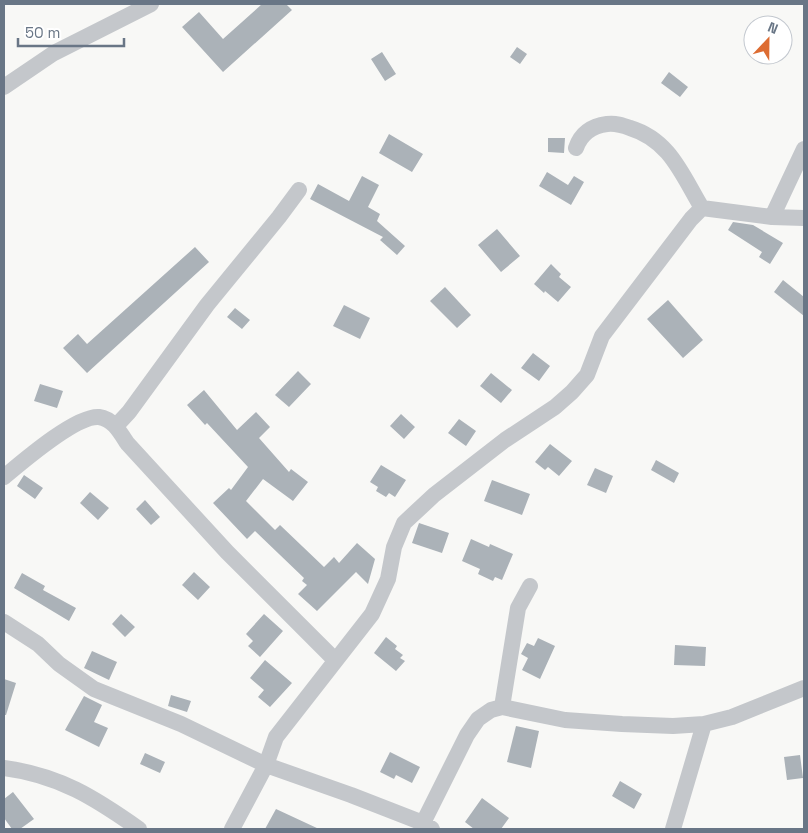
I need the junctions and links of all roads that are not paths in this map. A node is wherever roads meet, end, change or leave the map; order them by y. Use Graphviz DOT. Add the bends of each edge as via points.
graph roads {
  1 [pos="151,4"];
  2 [pos="4,87"];
  3 [pos="576,148"];
  4 [pos="804,149"];
  5 [pos="299,190"];
  6 [pos="702,208"];
  7 [pos="772,218"];
  8 [pos="804,218"];
  9 [pos="116,426"];
  10 [pos="4,477"];
  11 [pos="530,586"];
  12 [pos="4,622"];
  13 [pos="335,660"];
  14 [pos="804,688"];
  15 [pos="502,707"];
  16 [pos="704,724"];
  17 [pos="266,765"];
  18 [pos="4,768"];
  19 [pos="428,826"];
  20 [pos="139,829"];
  21 [pos="232,829"];
  22 [pos="673,829"];
  1 -- 2 [label="street" via="54,53"];
  3 -- 6 [label="street" via="579,138 596,126 615,123 644,132 669,154"];
  4 -- 7 [label="street"];
  5 -- 9 [label="street"];
  6 -- 7 [label="street"];
  6 -- 13 [label="street" via="602,336 587,375 572,392 434,495 404,523 394,547 388,579 372,614"];
  7 -- 8 [label="street"];
  9 -- 10 [label="street" via="97,417 74,424"];
  9 -- 13 [label="street" via="127,443 227,552"];
  11 -- 15 [label="street" via="518,608"];
  12 -- 17 [label="street" via="38,644 94,689 181,724"];
  13 -- 17 [label="street" via="276,737"];
  14 -- 16 [label="street"];
  15 -- 16 [label="street" via="565,720"];
  15 -- 19 [label="street" via="478,719 467,735"];
  16 -- 22 [label="street"];
  17 -- 19 [label="street" via="351,794"];
  17 -- 21 [label="street"];
  18 -- 20 [label="street" via="44,776 82,792"];
}
